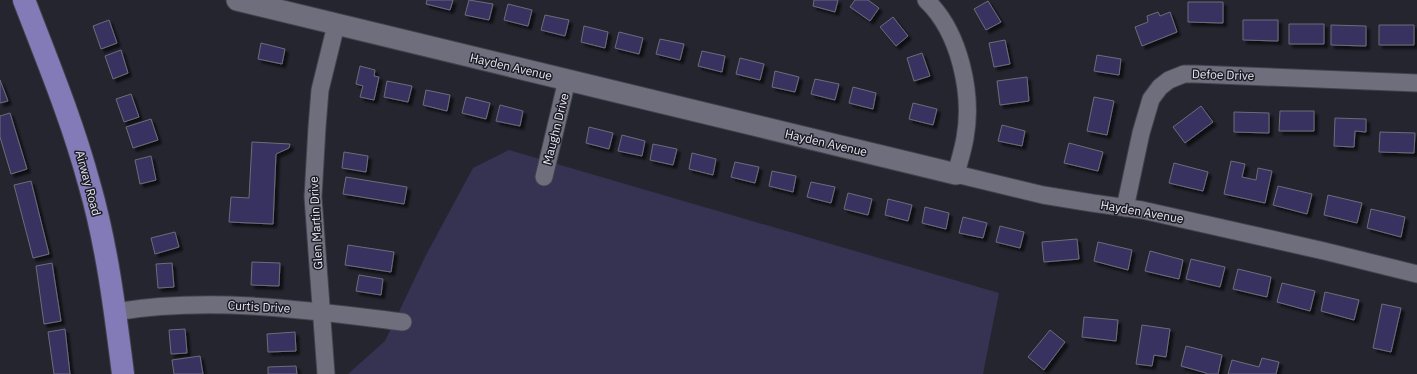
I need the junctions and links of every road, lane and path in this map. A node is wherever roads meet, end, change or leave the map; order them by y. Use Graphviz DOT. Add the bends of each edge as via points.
graph roads {
  1 [pos="24,0"];
  2 [pos="237,0"];
  3 [pos="926,0"];
  4 [pos="336,25"];
  5 [pos="567,80"];
  6 [pos="1417,83"];
  7 [pos="956,174"];
  8 [pos="544,177"];
  9 [pos="1125,208"];
  10 [pos="1417,274"];
  11 [pos="115,312"];
  12 [pos="322,312"];
  13 [pos="403,322"];
  14 [pos="123,374"];
  15 [pos="326,374"];
  1 -- 11 [label="main road, Airway Road" via="62,99 90,184"];
  2 -- 4 [label="street, Hayden Avenue"];
  3 -- 7 [label="street" via="949,33 965,79 968,108 965,138"];
  4 -- 5 [label="street, Hayden Avenue"];
  4 -- 12 [label="street, Glen Martin Drive" via="320,90 314,169 313,197"];
  5 -- 7 [label="street, Hayden Avenue"];
  5 -- 8 [label="street, Maughn Drive"];
  6 -- 9 [label="street, Defoe Drive" via="1195,74 1184,74 1169,80 1160,87 1149,103"];
  7 -- 9 [label="street, Hayden Avenue" via="1044,195"];
  9 -- 10 [label="street, Hayden Avenue"];
  11 -- 12 [label="street, Curtis Drive" via="177,305 289,308"];
  11 -- 14 [label="main road, Airway Road"];
  12 -- 13 [label="street, Curtis Drive"];
  12 -- 15 [label="street, Glen Martin Drive"];
}
